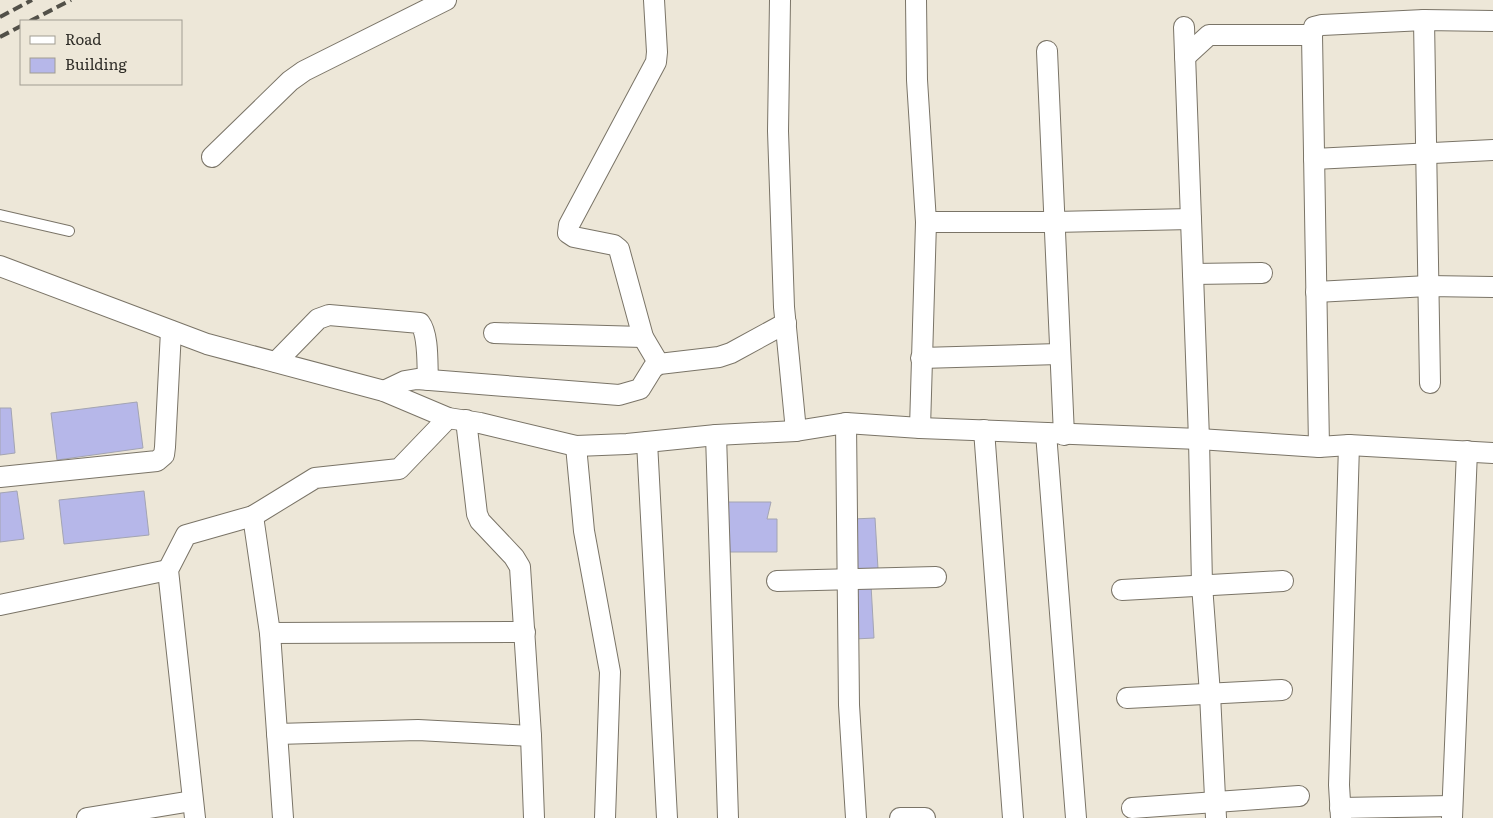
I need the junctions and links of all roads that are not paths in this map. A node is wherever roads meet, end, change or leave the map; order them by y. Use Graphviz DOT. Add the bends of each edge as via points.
graph roads {
  1 [pos="446,0"];
  2 [pos="654,0"];
  3 [pos="780,0"];
  4 [pos="916,0"];
  5 [pos="1424,20"];
  6 [pos="1493,21"];
  7 [pos="1184,27"];
  8 [pos="1312,35"];
  9 [pos="1047,51"];
  10 [pos="1185,57"];
  11 [pos="1493,150"];
  12 [pos="1426,153"];
  13 [pos="212,157"];
  14 [pos="1314,159"];
  15 [pos="0,215"];
  16 [pos="1191,219"];
  17 [pos="926,222"];
  18 [pos="1054,222"];
  19 [pos="69,231"];
  20 [pos="0,266"];
  21 [pos="1262,273"];
  22 [pos="1193,274"];
  23 [pos="1428,286"];
  24 [pos="1493,287"];
  25 [pos="1316,292"];
  26 [pos="786,323"];
  27 [pos="171,331"];
  28 [pos="494,333"];
  29 [pos="643,337"];
  30 [pos="1059,354"];
  31 [pos="922,358"];
  32 [pos="276,362"];
  33 [pos="659,364"];
  34 [pos="428,380"];
  35 [pos="1430,383"];
  36 [pos="384,391"];
  37 [pos="457,419"];
  38 [pos="846,423"];
  39 [pos="920,428"];
  40 [pos="984,430"];
  41 [pos="796,431"];
  42 [pos="1055,434"];
  43 [pos="716,435"];
  44 [pos="1199,439"];
  45 [pos="647,442"];
  46 [pos="1349,445"];
  47 [pos="576,446"];
  48 [pos="1318,447"];
  49 [pos="1466,451"];
  50 [pos="1493,453"];
  51 [pos="0,478"];
  52 [pos="253,516"];
  53 [pos="168,570"];
  54 [pos="936,577"];
  55 [pos="848,578"];
  56 [pos="777,581"];
  57 [pos="1283,581"];
  58 [pos="1202,585"];
  59 [pos="1122,590"];
  60 [pos="0,605"];
  61 [pos="525,632"];
  62 [pos="270,633"];
  63 [pos="1282,690"];
  64 [pos="1210,694"];
  65 [pos="1127,698"];
  66 [pos="277,734"];
  67 [pos="531,736"];
  68 [pos="1299,796"];
  69 [pos="1132,808"];
  70 [pos="194,809"];
  71 [pos="1216,810"];
  72 [pos="1452,812"];
  73 [pos="1340,813"];
  74 [pos="87,818"];
  75 [pos="283,818"];
  76 [pos="534,818"];
  77 [pos="605,818"];
  78 [pos="667,818"];
  79 [pos="728,818"];
  80 [pos="856,818"];
  81 [pos="900,818"];
  82 [pos="925,818"];
  83 [pos="1013,818"];
  84 [pos="1076,818"];
  1 -- 13 [label="street" via="290,81"];
  2 -- 29 [label="street" via="656,62 569,225 568,233 619,249"];
  3 -- 26 [label="street" via="778,131"];
  4 -- 17 [label="street" via="917,80"];
  5 -- 6 [label="street"];
  5 -- 8 [label="street" via="1322,25 1314,27"];
  5 -- 12 [label="street"];
  7 -- 10 [label="street"];
  8 -- 10 [label="street" via="1209,35"];
  8 -- 14 [label="street"];
  9 -- 18 [label="street"];
  10 -- 16 [label="street"];
  11 -- 12 [label="street"];
  12 -- 14 [label="street"];
  12 -- 23 [label="street"];
  14 -- 25 [label="street"];
  15 -- 19 [label="lane"];
  16 -- 18 [label="street"];
  16 -- 22 [label="street"];
  17 -- 18 [label="street"];
  17 -- 31 [label="street"];
  18 -- 30 [label="street"];
  20 -- 27 [label="street"];
  21 -- 22 [label="street"];
  22 -- 44 [label="street"];
  23 -- 24 [label="street"];
  23 -- 25 [label="street"];
  23 -- 35 [label="street"];
  25 -- 48 [label="street"];
  26 -- 33 [label="street" via="731,353"];
  26 -- 41 [label="street"];
  27 -- 32 [label="street"];
  27 -- 51 [label="street" via="164,455 157,461"];
  28 -- 29 [label="street"];
  29 -- 33 [label="street"];
  30 -- 31 [label="street"];
  30 -- 42 [label="street"];
  31 -- 39 [label="street"];
  32 -- 34 [label="street" via="318,319 329,315 420,323 424,328"];
  32 -- 36 [label="street"];
  33 -- 34 [label="street" via="640,389 619,395"];
  34 -- 36 [label="street" via="405,381"];
  36 -- 37 [label="street"];
  37 -- 47 [label="street"];
  37 -- 52 [label="street" via="399,468 315,478"];
  37 -- 61 [label="street" via="482,525 520,567"];
  38 -- 39 [label="street"];
  38 -- 41 [label="street"];
  38 -- 55 [label="street"];
  39 -- 40 [label="street"];
  40 -- 42 [label="street"];
  40 -- 83 [label="street"];
  41 -- 43 [label="street"];
  42 -- 44 [label="street"];
  42 -- 84 [label="street"];
  43 -- 45 [label="street"];
  43 -- 79 [label="street"];
  44 -- 48 [label="street"];
  44 -- 58 [label="street"];
  45 -- 47 [label="street"];
  45 -- 78 [label="street"];
  46 -- 48 [label="street"];
  46 -- 49 [label="street"];
  46 -- 73 [label="street"];
  47 -- 77 [label="street" via="584,531 610,672"];
  49 -- 50 [label="street"];
  49 -- 72 [label="street"];
  52 -- 53 [label="street" via="186,535"];
  52 -- 62 [label="street"];
  53 -- 60 [label="street"];
  53 -- 70 [label="street"];
  54 -- 55 [label="street"];
  55 -- 56 [label="street"];
  55 -- 80 [label="street" via="849,705"];
  57 -- 58 [label="street"];
  58 -- 59 [label="street"];
  58 -- 64 [label="street"];
  61 -- 62 [label="street"];
  61 -- 67 [label="street"];
  62 -- 66 [label="street"];
  63 -- 64 [label="street"];
  64 -- 65 [label="street"];
  64 -- 71 [label="street"];
  66 -- 67 [label="street" via="418,730"];
  66 -- 75 [label="street"];
  67 -- 76 [label="street"];
  68 -- 71 [label="street"];
  69 -- 71 [label="street"];
  70 -- 74 [label="street"];
  72 -- 73 [label="street"];
  81 -- 82 [label="street"];
}
